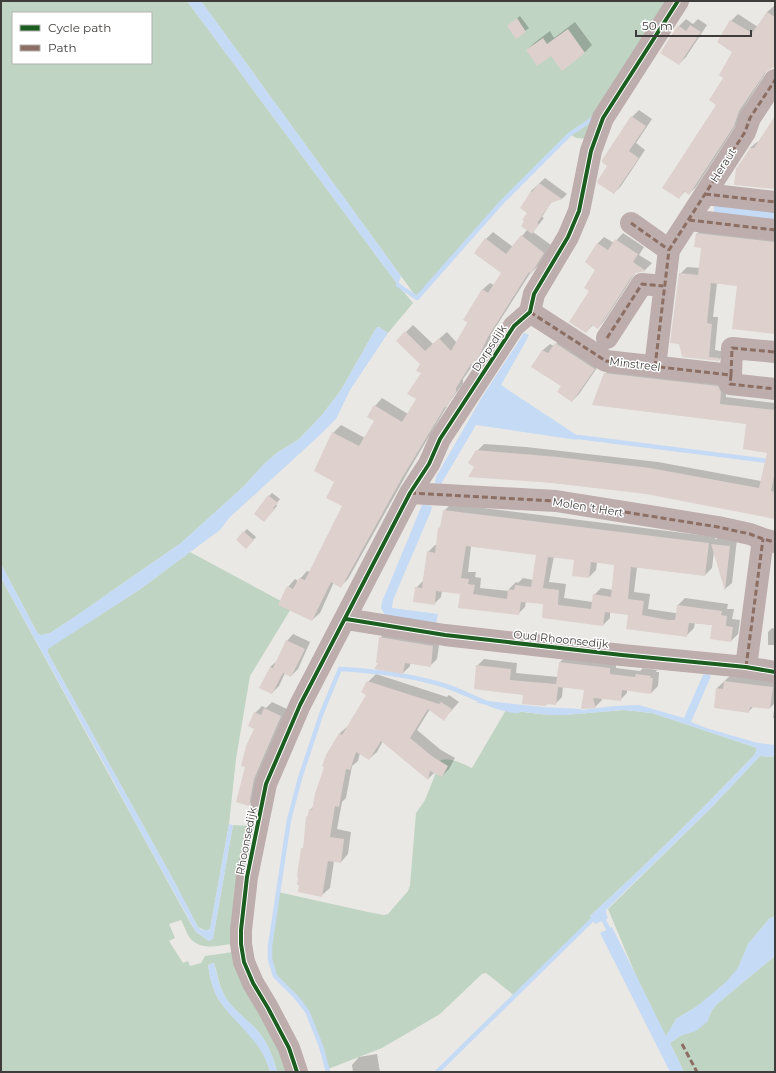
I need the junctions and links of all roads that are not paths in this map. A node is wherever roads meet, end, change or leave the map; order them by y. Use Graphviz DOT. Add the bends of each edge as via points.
graph roads {
  1 [pos="678,1"];
  2 [pos="775,80"];
  3 [pos="705,194"];
  4 [pos="775,202"];
  5 [pos="689,220"];
  6 [pos="631,223"];
  7 [pos="775,230"];
  8 [pos="669,250"];
  9 [pos="663,286"];
  10 [pos="530,312"];
  11 [pos="607,338"];
  12 [pos="775,352"];
  13 [pos="654,367"];
  14 [pos="731,375"];
  15 [pos="775,389"];
  16 [pos="410,493"];
  17 [pos="769,540"];
  18 [pos="346,619"];
  19 [pos="746,667"];
  20 [pos="775,672"];
  21 [pos="297,1072"];
  1 -- 10 [label="street" via="603,118 591,150 579,211 568,237 534,294"];
  2 -- 3 [label="street, Heraut"];
  3 -- 4 [label="street"];
  3 -- 5 [label="street, Heraut"];
  5 -- 7 [label="street"];
  5 -- 8 [label="street, Heraut"];
  6 -- 8 [label="street"];
  8 -- 9 [label="street, Heraut"];
  9 -- 11 [label="street" via="642,284"];
  9 -- 13 [label="street, Heraut"];
  10 -- 13 [label="street, Minstreel" via="606,361"];
  10 -- 16 [label="street, Dorpsdijk" via="514,326 440,439 429,464"];
  12 -- 14 [label="street" via="732,348"];
  13 -- 14 [label="street, Minstreel"];
  14 -- 15 [label="street" via="730,384"];
  16 -- 17 [label="street, Molen 't Hert" via="556,501 718,527"];
  16 -- 18 [label="street, Dorpsdijk"];
  17 -- 19 [label="street, Molen 't Hert"];
  18 -- 19 [label="street, Oud Rhoonsedijk" via="445,635"];
  18 -- 21 [label="street, Rhoonsedijk" via="300,706 266,784 247,877 241,930 244,962 289,1048"];
  19 -- 20 [label="street, Oud Rhoonsedijk"];
}
